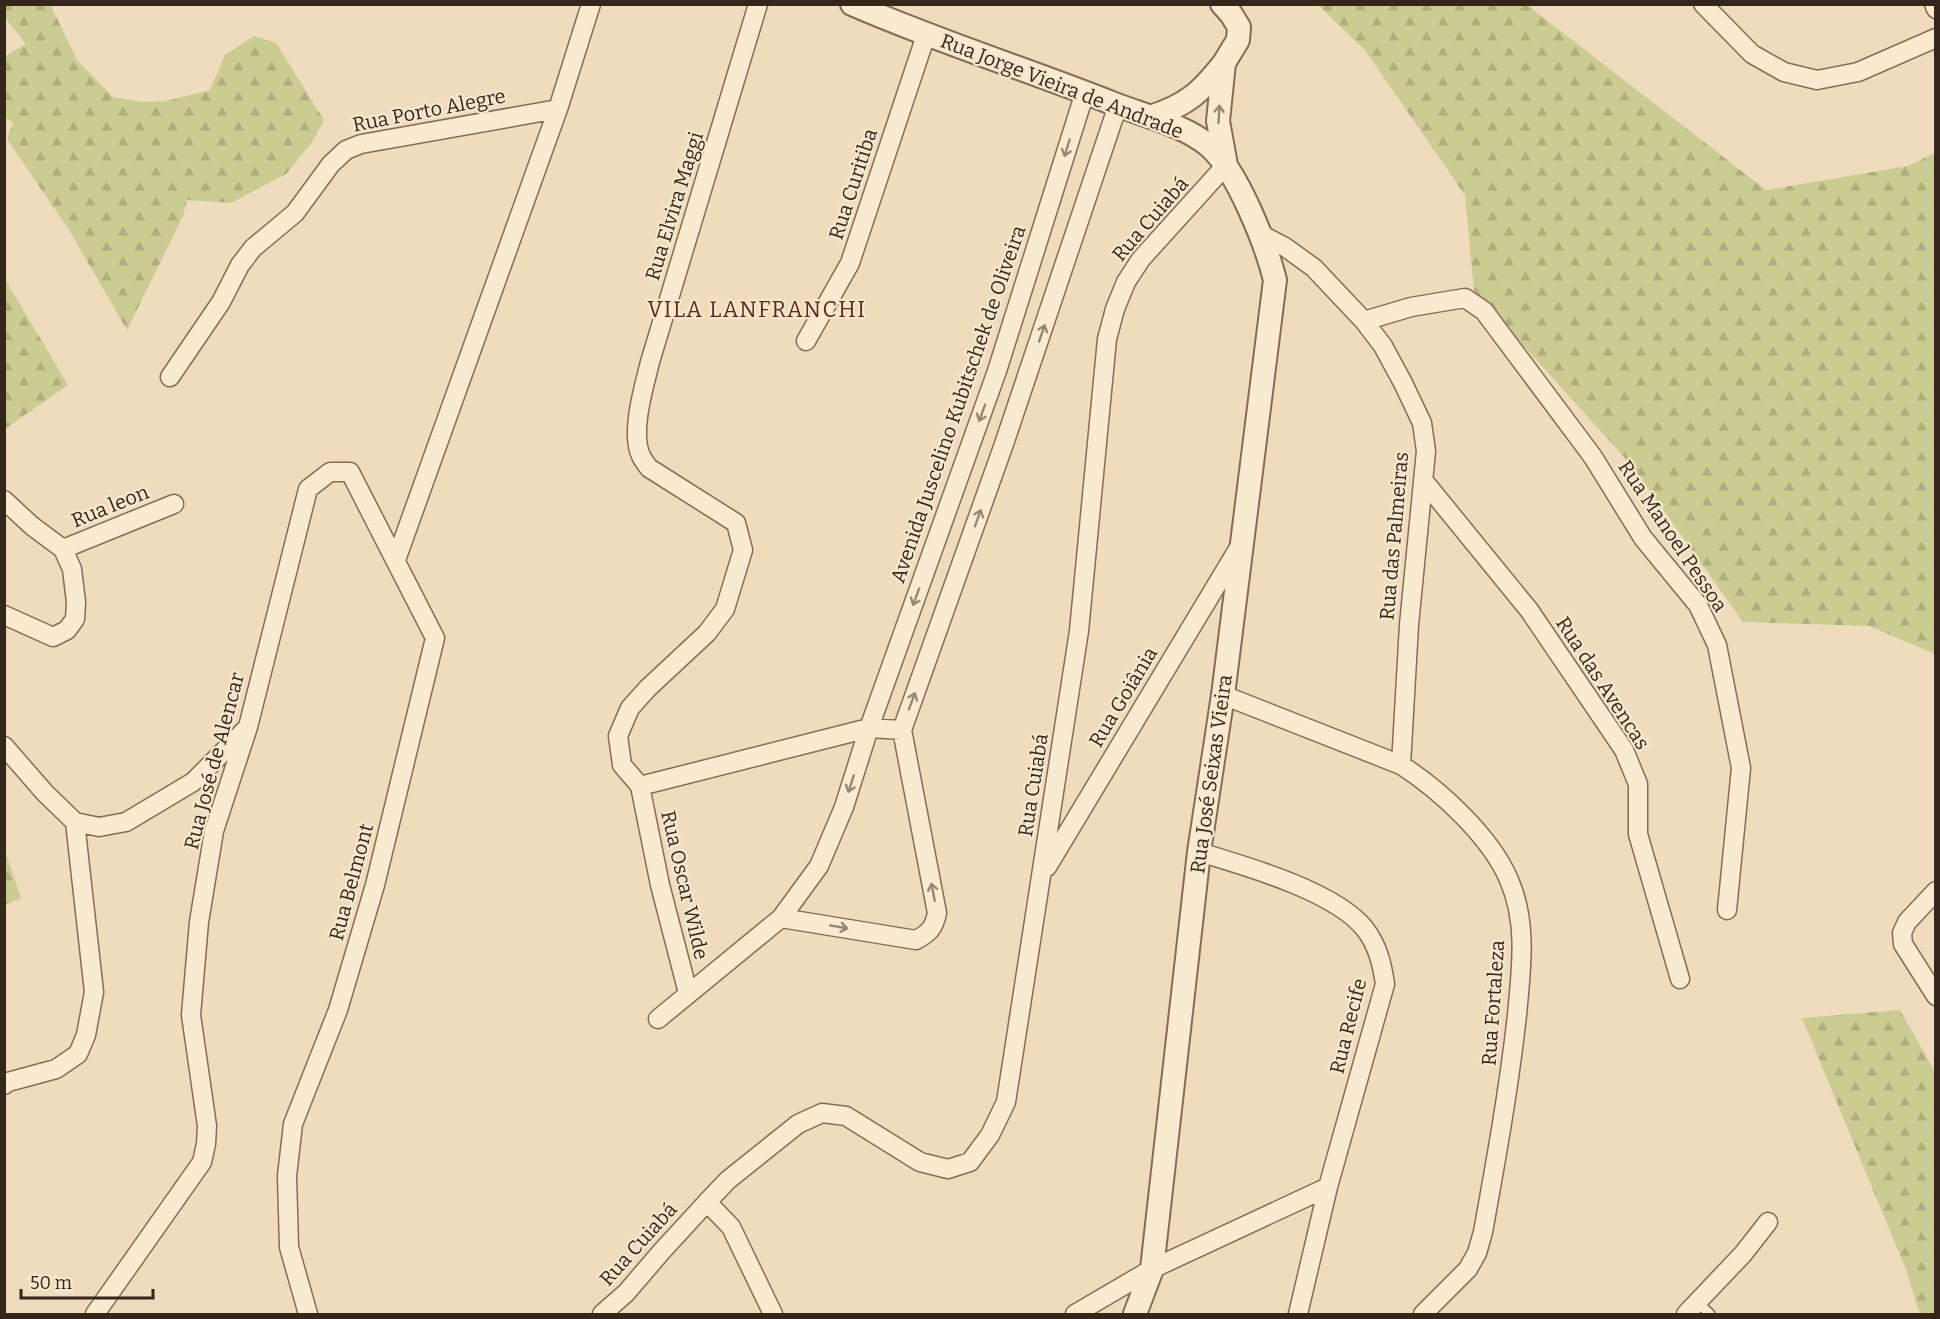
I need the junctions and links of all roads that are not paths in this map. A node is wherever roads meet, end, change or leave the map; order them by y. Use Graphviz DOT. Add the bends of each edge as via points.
graph roads {
  1 [pos="591,4"];
  2 [pos="758,4"];
  3 [pos="852,4"];
  4 [pos="1222,4"];
  5 [pos="1703,4"];
  6 [pos="1934,4"];
  7 [pos="1935,9"];
  8 [pos="926,35"];
  9 [pos="1935,38"];
  10 [pos="1224,63"];
  11 [pos="1085,92"];
  12 [pos="1118,105"];
  13 [pos="558,109"];
  14 [pos="1150,117"];
  15 [pos="1227,165"];
  16 [pos="1260,234"];
  17 [pos="1364,321"];
  18 [pos="806,341"];
  19 [pos="997,371"];
  20 [pos="170,377"];
  21 [pos="1027,378"];
  22 [pos="350,472"];
  23 [pos="1423,480"];
  24 [pos="4,500"];
  25 [pos="174,504"];
  26 [pos="1241,545"];
  27 [pos="63,549"];
  28 [pos="396,560"];
  29 [pos="4,615"];
  30 [pos="1223,695"];
  31 [pos="248,727"];
  32 [pos="869,728"];
  33 [pos="902,730"];
  34 [pos="4,746"];
  35 [pos="1401,765"];
  36 [pos="640,786"];
  37 [pos="75,822"];
  38 [pos="1199,852"];
  39 [pos="1042,873"];
  40 [pos="1935,891"];
  41 [pos="1727,910"];
  42 [pos="781,918"];
  43 [pos="1680,979"];
  44 [pos="688,993"];
  45 [pos="1935,996"];
  46 [pos="658,1019"];
  47 [pos="4,1085"];
  48 [pos="1328,1187"];
  49 [pos="707,1202"];
  50 [pos="1768,1222"];
  51 [pos="1152,1269"];
  52 [pos="1698,1310"];
  53 [pos="95,1314"];
  54 [pos="308,1314"];
  55 [pos="602,1314"];
  56 [pos="773,1314"];
  57 [pos="1075,1314"];
  58 [pos="1135,1314"];
  59 [pos="1298,1314"];
  60 [pos="1423,1314"];
  1 -- 13 [label="street"];
  2 -- 36 [label="street, Rua Elvira Maggi" via="650,362 637,435 640,455 649,468 736,523 743,550 726,609 707,633 630,708 618,736 622,765"];
  3 -- 8 [label="street, Rua Jorge Vieira de Andrade"];
  4 -- 10 [label="street" via="1239,27 1238,40"];
  5 -- 9 [label="street" via="1752,54 1784,72 1817,80 1858,72"];
  6 -- 7 [label="street"];
  8 -- 11 [label="street, Rua Jorge Vieira de Andrade"];
  8 -- 18 [label="street, Rua Curitiba" via="850,263"];
  10 -- 14 [label="street" via="1189,100 1174,110"];
  15 -- 10 [label="street, one-way" via="1218,121"];
  11 -- 12 [label="street, Rua Jorge Vieira de Andrade"];
  11 -- 19 [label="street, Avenida Juscelino Kubitschek de Oliveira, one-way"];
  12 -- 14 [label="street, Rua Jorge Vieira de Andrade"];
  21 -- 12 [label="street, one-way"];
  13 -- 20 [label="street, Rua Porto Alegre" via="346,150 295,213 253,248"];
  13 -- 28 [label="street"];
  14 -- 15 [label="street, Rua Jorge Vieira de Andrade" via="1189,133 1208,145"];
  15 -- 16 [label="street, Rua Jorge Vieira de Andrade"];
  15 -- 39 [label="street, Rua Cuiabá" via="1142,259 1126,282 1113,319 1103,372 1079,631"];
  16 -- 17 [label="street, Rua das Palmeiras" via="1314,268"];
  16 -- 26 [label="street, Rua José Seixas Vieira" via="1275,280"];
  17 -- 23 [label="street, Rua das Palmeiras" via="1383,346 1422,423 1426,451"];
  17 -- 41 [label="street, Rua Manoel Pessoa" via="1411,307 1464,298 1484,311 1593,457 1643,538 1698,605 1717,645 1741,768"];
  19 -- 21 [label="street"];
  19 -- 32 [label="street, Avenida Juscelino Kubitschek de Oliveira, one-way"];
  33 -- 21 [label="street, one-way"];
  22 -- 28 [label="street, Rua Belmont"];
  22 -- 31 [label="street, Rua José de Alencar" via="330,472 308,489"];
  23 -- 35 [label="street, Rua das Palmeiras"];
  23 -- 43 [label="street, Rua das Avencas" via="1529,610 1624,750 1638,784 1638,834"];
  24 -- 27 [label="street"];
  25 -- 27 [label="street, Rua leon"];
  26 -- 30 [label="street, Rua José Seixas Vieira"];
  26 -- 39 [label="street, Rua Goiânia"];
  27 -- 29 [label="street" via="72,569 76,602 75,618 67,630 52,637"];
  28 -- 54 [label="street, Rua Belmont" via="435,638 375,885 338,1010 293,1124 286,1176 289,1247"];
  30 -- 35 [label="street, Rua Fortaleza"];
  30 -- 38 [label="street, Rua José Seixas Vieira"];
  31 -- 37 [label="street" via="193,782 126,822 99,827"];
  31 -- 53 [label="street, Rua José de Alencar" via="214,831 199,922 191,1015 207,1126 202,1162"];
  32 -- 33 [label="street"];
  32 -- 36 [label="street"];
  32 -- 42 [label="street, Avenida Juscelino Kubitschek de Oliveira, one-way" via="844,807 819,866"];
  42 -- 33 [label="street, one-way" via="916,940 935,925 937,913"];
  34 -- 37 [label="street"];
  35 -- 60 [label="street, Rua Fortaleza" via="1445,798 1487,844 1509,879 1518,904 1522,957 1511,1072 1483,1232 1468,1269"];
  36 -- 44 [label="street, Rua Oscar Wilde"];
  37 -- 47 [label="street" via="94,992 86,1035 78,1054 56,1069"];
  38 -- 48 [label="street, Rua Recife" via="1256,870 1341,909 1364,928 1380,954 1385,984"];
  38 -- 51 [label="street, Rua José Seixas Vieira"];
  39 -- 49 [label="street, Rua Cuiabá" via="1006,1102 990,1135 970,1162 948,1169 920,1162 846,1116 822,1113 798,1124 728,1180"];
  40 -- 45 [label="street" via="1902,933 1903,944"];
  42 -- 44 [label="street, Avenida Juscelino Kubitschek de Oliveira"];
  44 -- 46 [label="street, Avenida Juscelino Kubitschek de Oliveira"];
  48 -- 51 [label="street"];
  48 -- 59 [label="street, Rua Recife"];
  49 -- 55 [label="street, Rua Cuiabá" via="627,1293"];
  49 -- 56 [label="street" via="731,1227"];
  50 -- 52 [label="street"];
  51 -- 57 [label="street"];
  51 -- 58 [label="street, Rua José Seixas Vieira"];
}
